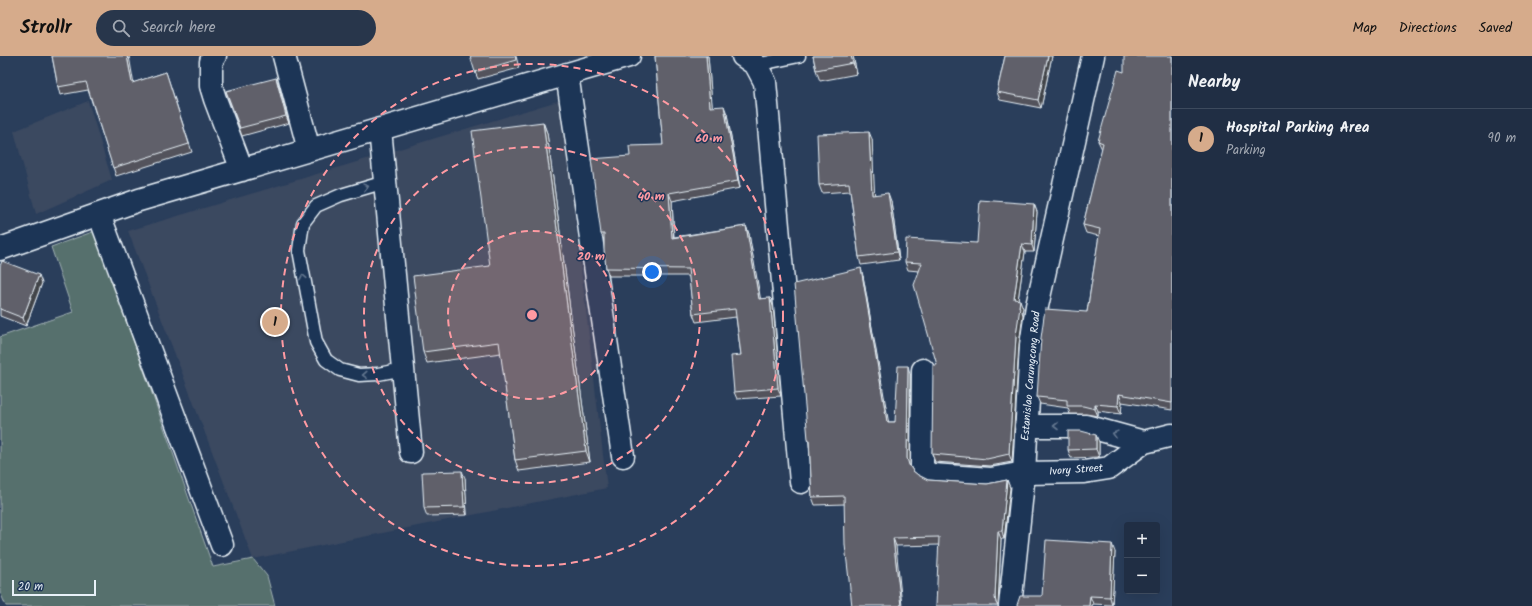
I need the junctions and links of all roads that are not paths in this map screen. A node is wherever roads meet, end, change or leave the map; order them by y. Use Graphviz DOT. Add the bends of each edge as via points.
graph roads {
  1 [pos="215,56"];
  2 [pos="284,56"];
  3 [pos="629,56"];
  4 [pos="799,56"];
  5 [pos="1093,56"];
  6 [pos="749,61"];
  7 [pos="567,74"];
  8 [pos="380,129"];
  9 [pos="310,150"];
  10 [pos="242,170"];
  11 [pos="386,182"];
  12 [pos="99,214"];
  13 [pos="0,249"];
  14 [pos="404,369"];
  15 [pos="923,370"];
  16 [pos="1026,426"];
  17 [pos="1172,435"];
  18 [pos="1144,442"];
  19 [pos="411,452"];
  20 [pos="623,456"];
  21 [pos="1024,473"];
  22 [pos="801,482"];
  23 [pos="222,545"];
  24 [pos="1010,606"];
  1 -- 10 [label="street" via="211,61 211,86"];
  2 -- 9 [label="street"];
  3 -- 7 [label="street"];
  4 -- 6 [label="lane"];
  5 -- 16 [label="street, Estanislao Carungcong Road" via="1037,306"];
  6 -- 22 [label="street" via="765,82"];
  7 -- 8 [label="street"];
  7 -- 20 [label="street"];
  8 -- 9 [label="street"];
  8 -- 11 [label="street"];
  9 -- 10 [label="street"];
  10 -- 12 [label="street"];
  11 -- 14 [label="street"];
  14 -- 11 [label="lane, one-way" via="359,376 340,370 326,360 316,342 299,250 303,222 316,206 340,194"];
  12 -- 13 [label="street"];
  12 -- 23 [label="street"];
  14 -- 19 [label="street"];
  15 -- 21 [label="street, Ivory Street" via="922,466 926,472 932,475 991,479"];
  18 -- 16 [label="street, Ivory Street, one-way" via="1086,426"];
  16 -- 21 [label="street, Estanislao Carungcong Road"];
  17 -- 18 [label="street, Ivory Street"];
  18 -- 21 [label="street, Ivory Street" via="1109,468 1084,472"];
  21 -- 24 [label="street, Estanislao Carungcong Road"];
}
